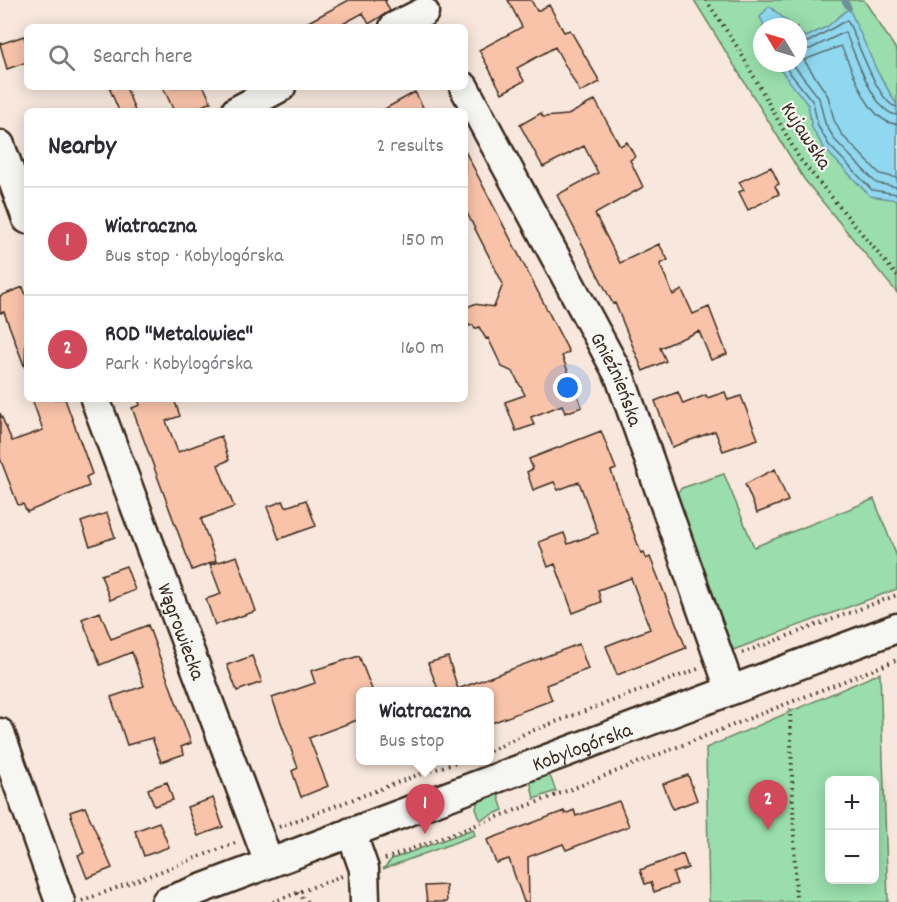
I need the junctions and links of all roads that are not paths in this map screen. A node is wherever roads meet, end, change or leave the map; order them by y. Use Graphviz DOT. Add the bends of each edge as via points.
graph roads {
  1 [pos="424,13"];
  2 [pos="400,24"];
  3 [pos="275,90"];
  4 [pos="466,90"];
  5 [pos="242,108"];
  6 [pos="0,145"];
  7 [pos="18,204"];
  8 [pos="96,402"];
  9 [pos="897,628"];
  10 [pos="730,689"];
  11 [pos="0,733"];
  12 [pos="351,832"];
  13 [pos="269,863"];
  14 [pos="60,902"];
  15 [pos="166,902"];
  16 [pos="365,902"];
  1 -- 2 [label="street"];
  3 -- 5 [label="street"];
  4 -- 10 [label="street, Gnieźnieńska" via="620,377"];
  6 -- 7 [label="street"];
  8 -- 13 [label="street, Wągrowiecka"];
  9 -- 10 [label="street, Kobylogórska"];
  10 -- 12 [label="street, Kobylogórska"];
  11 -- 14 [label="street"];
  12 -- 13 [label="street, Kobylogórska"];
  12 -- 16 [label="street" via="364,869"];
  13 -- 15 [label="street, Kobylogórska"];
}
